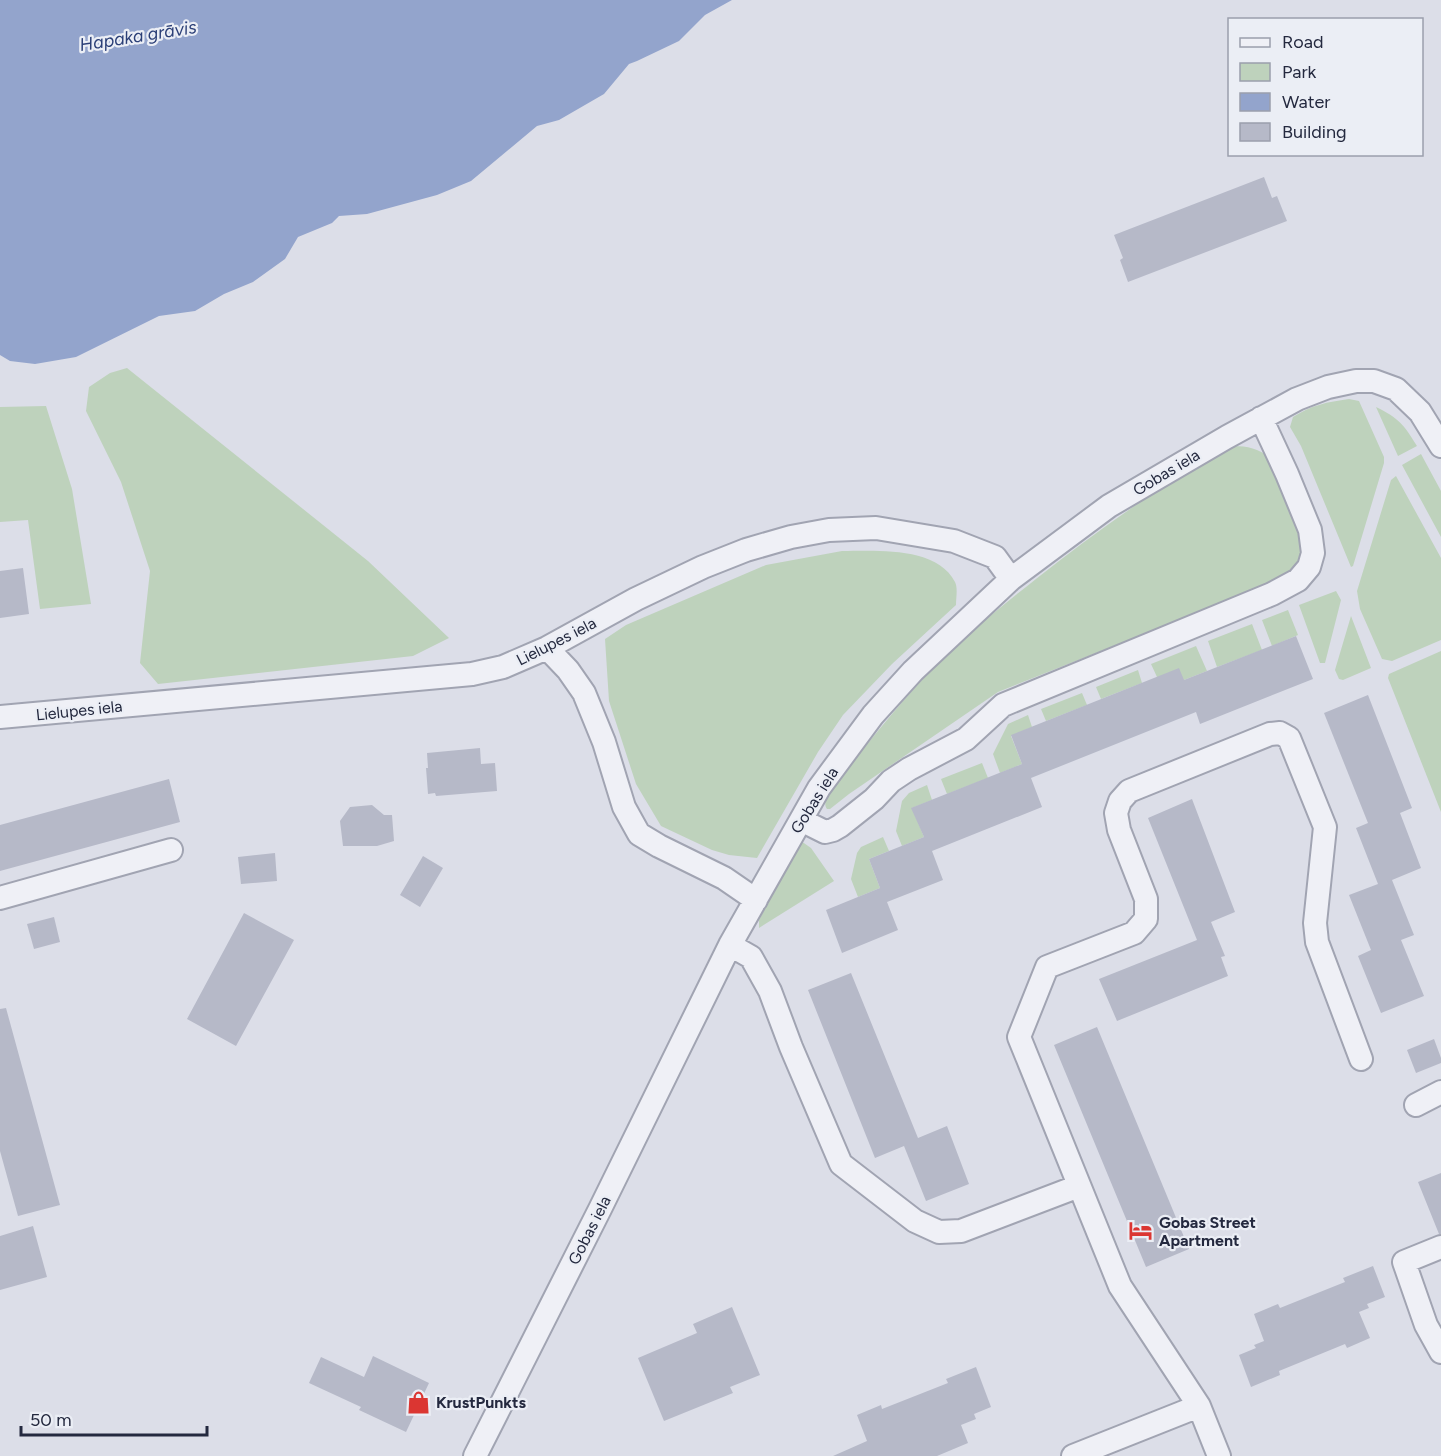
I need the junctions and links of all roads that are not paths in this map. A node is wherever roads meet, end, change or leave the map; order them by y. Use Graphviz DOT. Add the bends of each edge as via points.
graph roads {
  1 [pos="1261,418"];
  2 [pos="1441,446"];
  3 [pos="1011,579"];
  4 [pos="547,648"];
  5 [pos="0,717"];
  6 [pos="801,820"];
  7 [pos="171,850"];
  8 [pos="0,898"];
  9 [pos="756,900"];
  10 [pos="730,945"];
  11 [pos="1361,1059"];
  12 [pos="1441,1092"];
  13 [pos="1416,1105"];
  14 [pos="1079,1186"];
  15 [pos="1441,1247"];
  16 [pos="1441,1352"];
  17 [pos="1199,1406"];
  18 [pos="475,1456"];
  19 [pos="1073,1456"];
  20 [pos="1219,1456"];
  1 -- 2 [label="street, Gobas iela" via="1328,387 1374,381 1395,389 1420,412"];
  1 -- 3 [label="street, Gobas iela" via="1109,506"];
  1 -- 6 [label="street" via="1310,530 1313,553 1309,567 1298,580 1003,705 966,739 891,781 833,830 825,832"];
  3 -- 4 [label="street, Lielupes iela" via="995,557 954,542 876,528 829,530 746,550 703,567"];
  3 -- 6 [label="street, Gobas iela" via="879,708 819,788"];
  4 -- 5 [label="street, Lielupes iela" via="472,674"];
  4 -- 9 [label="street" via="584,693 624,807 639,834 724,878"];
  6 -- 9 [label="street, Gobas iela"];
  7 -- 8 [label="street"];
  9 -- 10 [label="street, Gobas iela"];
  10 -- 14 [label="street" via="751,957 770,991 841,1164 915,1221 939,1232 961,1231"];
  10 -- 18 [label="street, Gobas iela"];
  11 -- 14 [label="street" via="1317,942 1325,827 1289,738 1280,733 1270,734 1129,791 1116,813 1146,899 1146,919 1134,933 1047,967 1019,1037"];
  12 -- 13 [label="street"];
  14 -- 17 [label="street" via="1120,1286"];
  15 -- 16 [label="street" via="1404,1262 1426,1325"];
  17 -- 19 [label="street"];
  17 -- 20 [label="street"];
}
